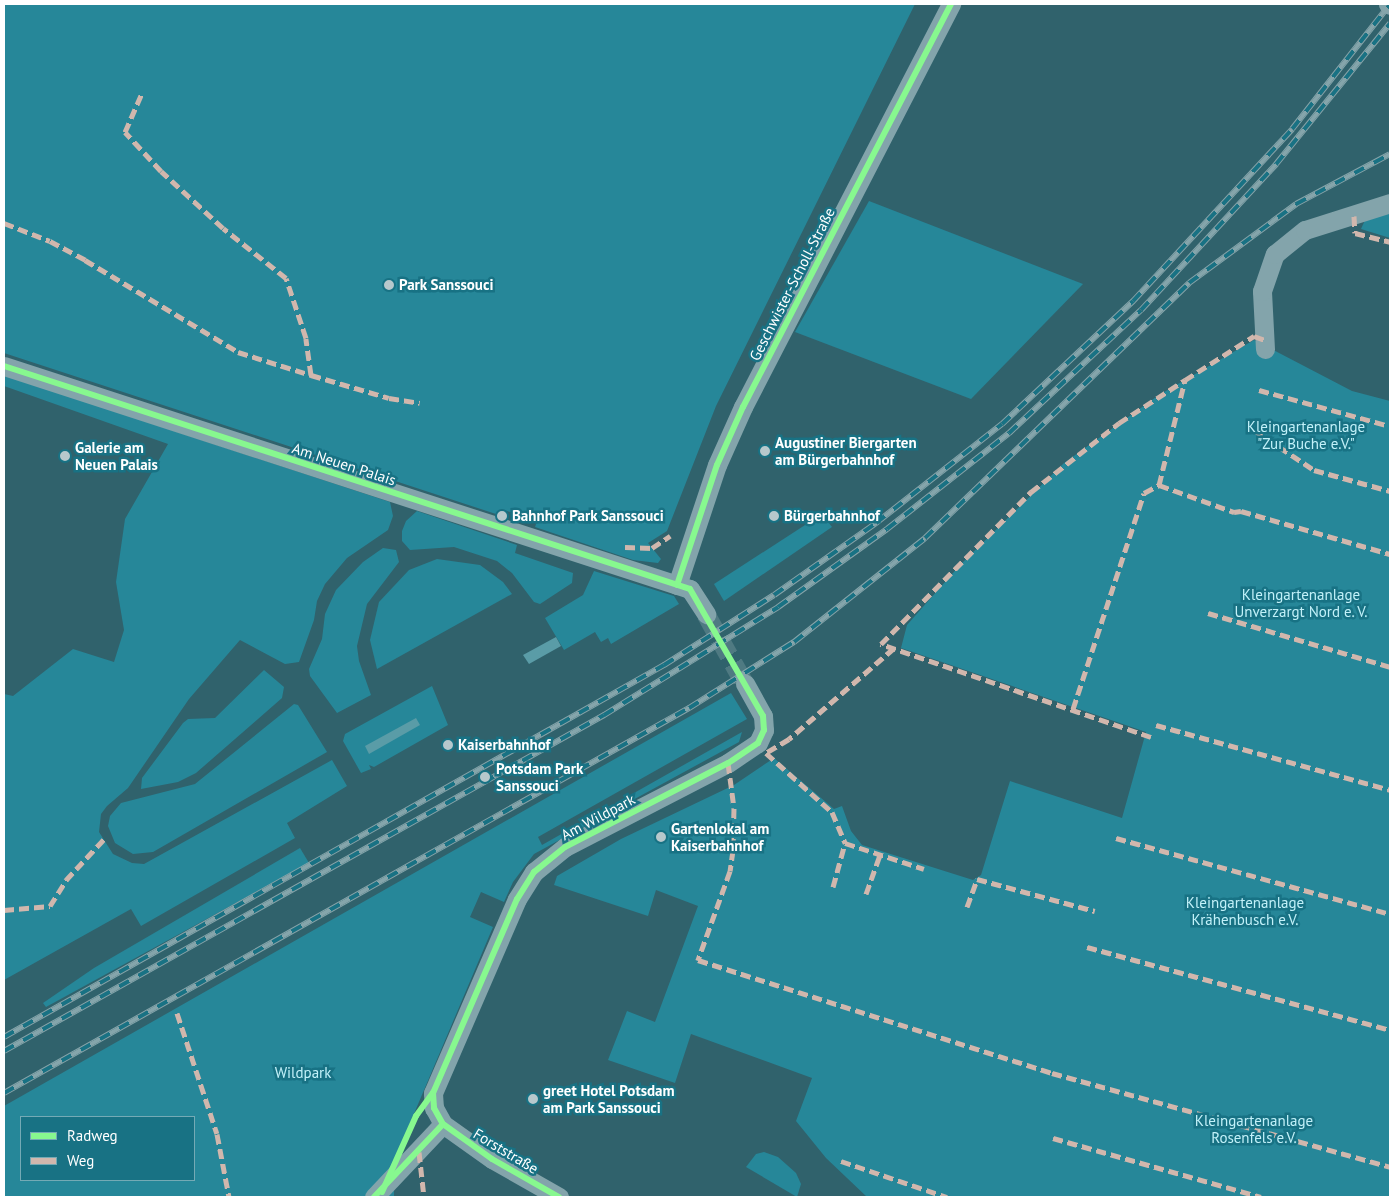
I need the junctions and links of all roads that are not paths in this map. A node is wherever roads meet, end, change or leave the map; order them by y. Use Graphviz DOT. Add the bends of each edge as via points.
graph roads {
  1 [pos="951,4"];
  2 [pos="1390,203"];
  3 [pos="1266,348"];
  4 [pos="4,366"];
  5 [pos="677,585"];
  6 [pos="706,614"];
  7 [pos="746,684"];
  8 [pos="443,1124"];
  9 [pos="374,1197"];
  10 [pos="559,1197"];
  1 -- 5 [label="street, Geschwister-Scholl-Straße" via="743,407 717,465"];
  2 -- 3 [label="street" via="1305,230 1275,254 1262,291"];
  4 -- 5 [label="street, Am Neuen Palais"];
  5 -- 6 [label="street" via="690,589"];
  7 -- 8 [label="street, Am Wildpark" via="762,716 764,730 758,743 728,763 565,847 534,872 517,899 434,1092 434,1108"];
  8 -- 9 [label="street"];
  8 -- 10 [label="street, Forststraße" via="492,1159"];
}
